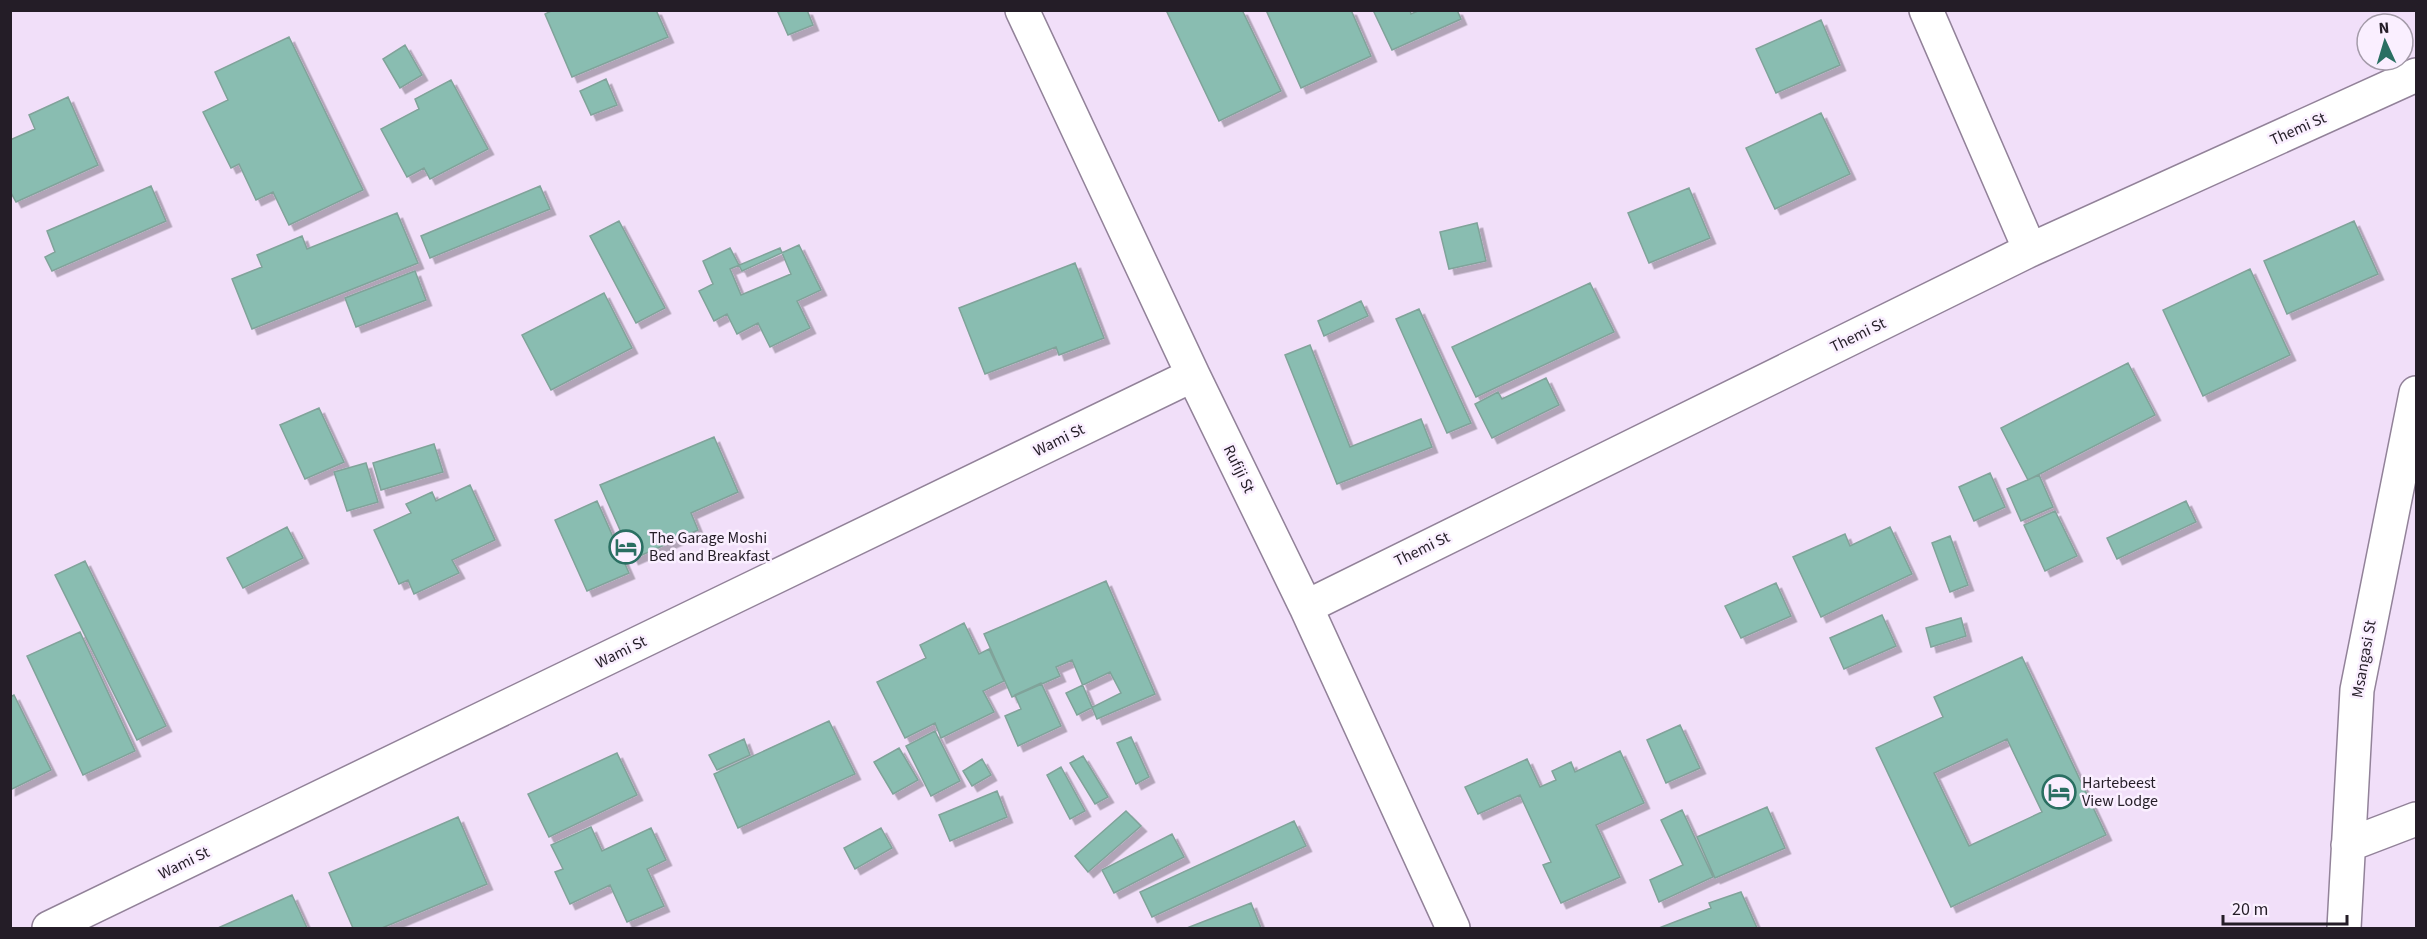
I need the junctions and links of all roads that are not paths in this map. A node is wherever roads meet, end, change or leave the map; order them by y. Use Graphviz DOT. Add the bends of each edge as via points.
graph roads {
  1 [pos="1022,10"];
  2 [pos="1926,10"];
  3 [pos="2416,75"];
  4 [pos="2030,250"];
  5 [pos="1193,375"];
  6 [pos="2416,393"];
  7 [pos="1306,607"];
  8 [pos="2416,819"];
  9 [pos="2348,845"];
  10 [pos="50,928"];
  11 [pos="1454,928"];
  12 [pos="2344,928"];
  1 -- 5 [label="street, Rufiji St"];
  2 -- 4 [label="street"];
  3 -- 4 [label="street, Themi St"];
  4 -- 7 [label="street, Themi St"];
  5 -- 7 [label="street, Rufiji St"];
  5 -- 10 [label="street, Wami St"];
  6 -- 9 [label="street, Msangasi St" via="2357,690"];
  7 -- 11 [label="street, Rufiji St"];
  8 -- 9 [label="street"];
  9 -- 12 [label="street, Msangasi St"];
}
